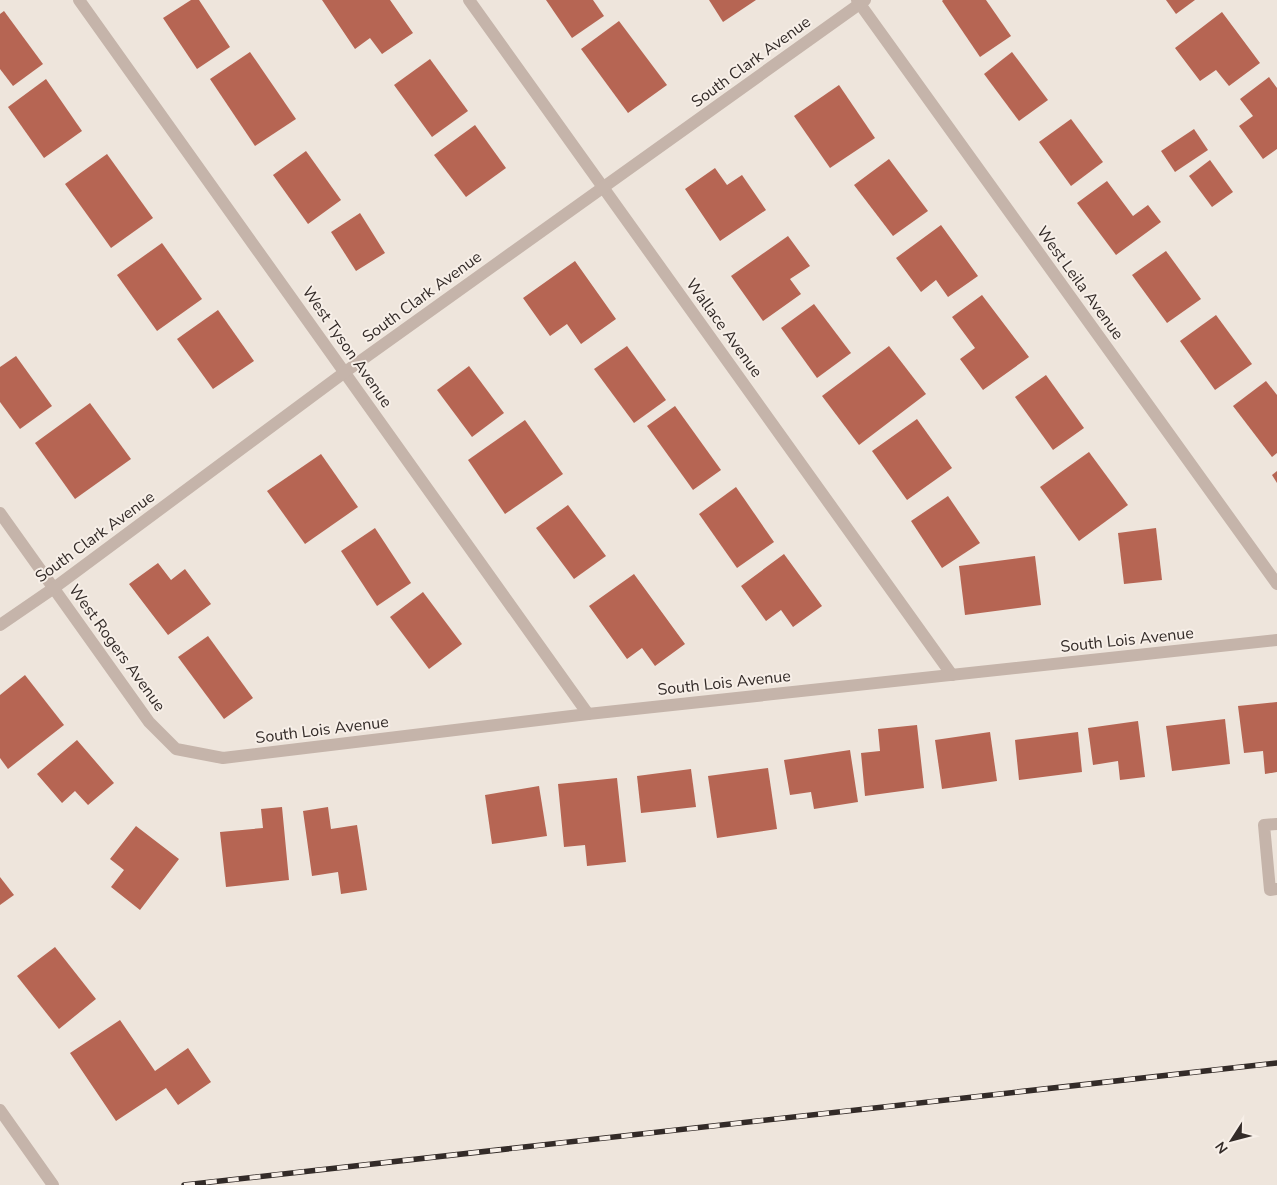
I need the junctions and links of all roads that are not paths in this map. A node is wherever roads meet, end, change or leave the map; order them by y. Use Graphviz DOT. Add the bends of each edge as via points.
graph roads {
  1 [pos="79,0"];
  2 [pos="469,0"];
  3 [pos="861,1"];
  4 [pos="603,187"];
  5 [pos="345,372"];
  6 [pos="0,513"];
  7 [pos="1277,584"];
  8 [pos="54,588"];
  9 [pos="0,625"];
  10 [pos="1277,640"];
  11 [pos="952,675"];
  12 [pos="588,714"];
  13 [pos="176,749"];
  14 [pos="1277,824"];
  15 [pos="1277,889"];
  16 [pos="0,1110"];
  17 [pos="52,1185"];
  1 -- 5 [label="street, West Tyson Avenue"];
  2 -- 4 [label="street, Wallace Avenue"];
  3 -- 4 [label="street, South Clark Avenue"];
  3 -- 7 [label="street, West Leila Avenue"];
  4 -- 5 [label="street, South Clark Avenue"];
  4 -- 11 [label="street, Wallace Avenue"];
  5 -- 8 [label="street, South Clark Avenue"];
  5 -- 12 [label="street, West Tyson Avenue"];
  6 -- 8 [label="street, West Rogers Avenue"];
  8 -- 9 [label="street, South Clark Avenue"];
  8 -- 13 [label="street, West Rogers Avenue" via="149,722"];
  10 -- 11 [label="street, South Lois Avenue"];
  11 -- 12 [label="street, South Lois Avenue"];
  12 -- 13 [label="street, South Lois Avenue" via="223,758"];
  14 -- 15 [label="street" via="1264,825 1270,890"];
  16 -- 17 [label="street"];
}
